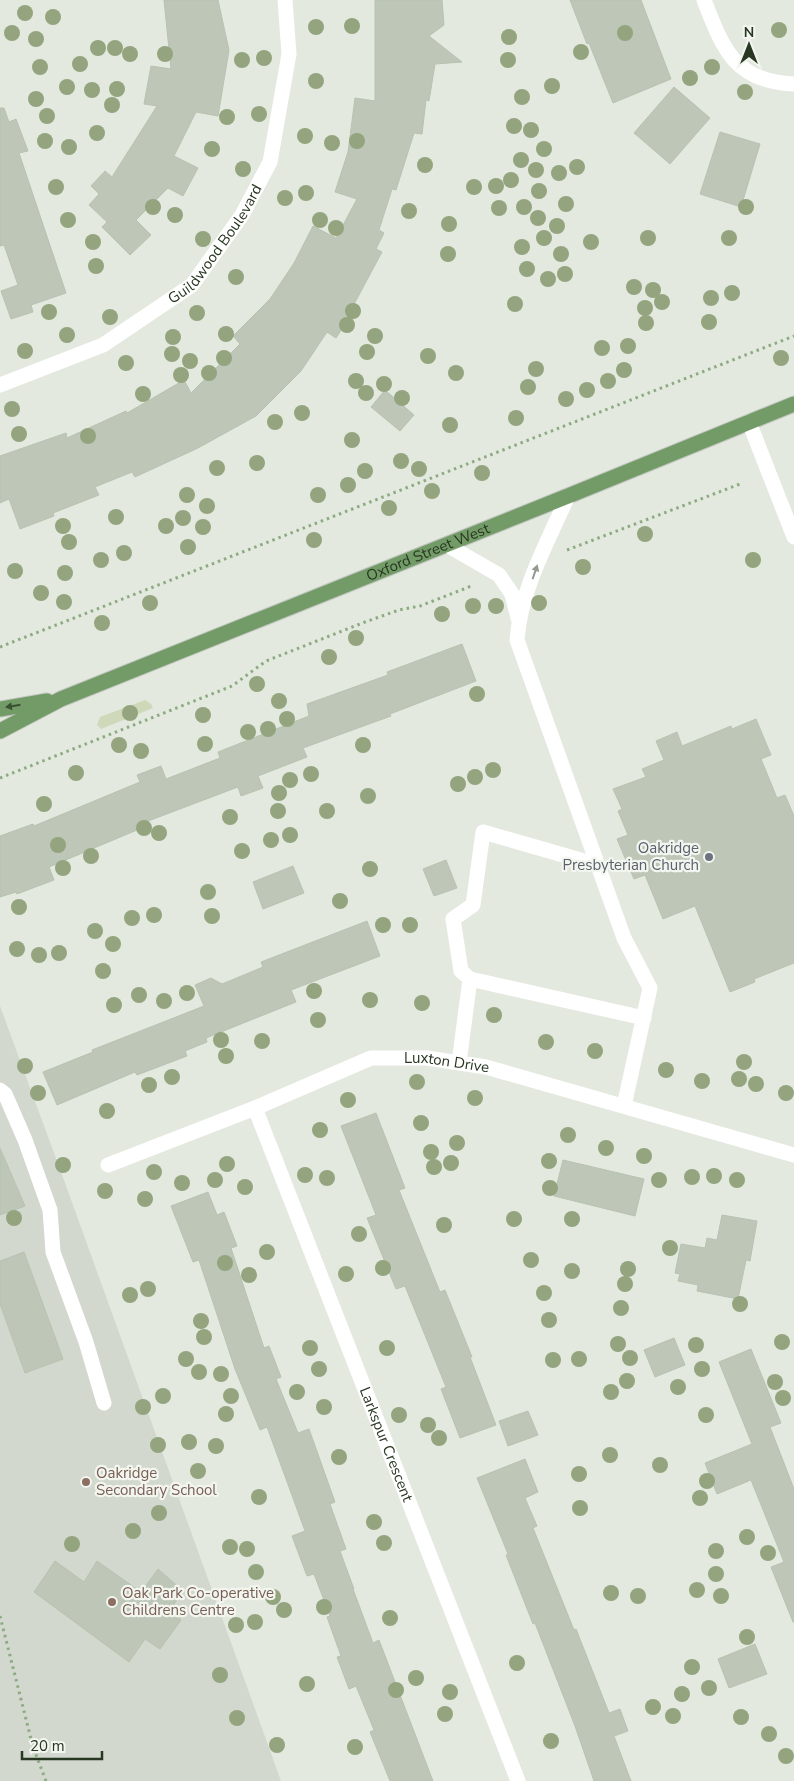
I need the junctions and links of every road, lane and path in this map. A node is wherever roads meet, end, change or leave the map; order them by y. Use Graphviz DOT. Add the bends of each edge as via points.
graph roads {
  1 [pos="285,0"];
  2 [pos="704,0"];
  3 [pos="794,84"];
  4 [pos="794,336"];
  5 [pos="0,385"];
  6 [pos="794,404"];
  7 [pos="748,422"];
  8 [pos="740,484"];
  9 [pos="568,496"];
  10 [pos="794,537"];
  11 [pos="447,545"];
  12 [pos="538,561"];
  13 [pos="499,575"];
  14 [pos="518,618"];
  15 [pos="0,647"];
  16 [pos="61,699"];
  17 [pos="0,708"];
  18 [pos="0,730"];
  19 [pos="0,778"];
  20 [pos="598,866"];
  21 [pos="470,979"];
  22 [pos="644,1018"];
  23 [pos="459,1063"];
  24 [pos="0,1090"];
  25 [pos="624,1106"];
  26 [pos="255,1108"];
  27 [pos="794,1155"];
  28 [pos="108,1165"];
  29 [pos="104,1403"];
  30 [pos="0,1616"];
  31 [pos="46,1781"];
  32 [pos="518,1781"];
  1 -- 5 [label="street, Guildwood Boulevard" via="289,54 270,162 242,215 192,286 103,345"];
  2 -- 3 [label="street" via="727,51 743,69 757,77"];
  4 -- 15 [label="path"];
  6 -- 7 [label="main road, Oxford Street West"];
  7 -- 9 [label="main road, Oxford Street West"];
  7 -- 10 [label="street"];
  8 -- 12 [label="path"];
  9 -- 11 [label="main road, Oxford Street West"];
  9 -- 12 [label="street"];
  11 -- 13 [label="street"];
  11 -- 16 [label="main road, Oxford Street West"];
  14 -- 12 [label="street, one-way"];
  13 -- 14 [label="street" via="512,594"];
  13 -- 19 [label="path" via="266,661 232,686"];
  14 -- 20 [label="street" via="517,640"];
  16 -- 17 [label="main road, Oxford Street West, one-way"];
  16 -- 18 [label="main road, Oxford Street West"];
  20 -- 21 [label="street" via="483,832 473,905 453,919 461,971"];
  20 -- 22 [label="street" via="624,938 650,988"];
  21 -- 22 [label="street"];
  21 -- 23 [label="street"];
  22 -- 25 [label="street"];
  23 -- 25 [label="street, Luxton Drive" via="486,1067"];
  23 -- 26 [label="street, Luxton Drive" via="426,1058 371,1058"];
  24 -- 29 [label="street" via="5,1094 25,1140 50,1210 53,1252"];
  25 -- 27 [label="street, Luxton Drive"];
  26 -- 28 [label="street, Luxton Drive"];
  26 -- 32 [label="street, Larkspur Crescent"];
  30 -- 31 [label="path" via="33,1748"];
}
